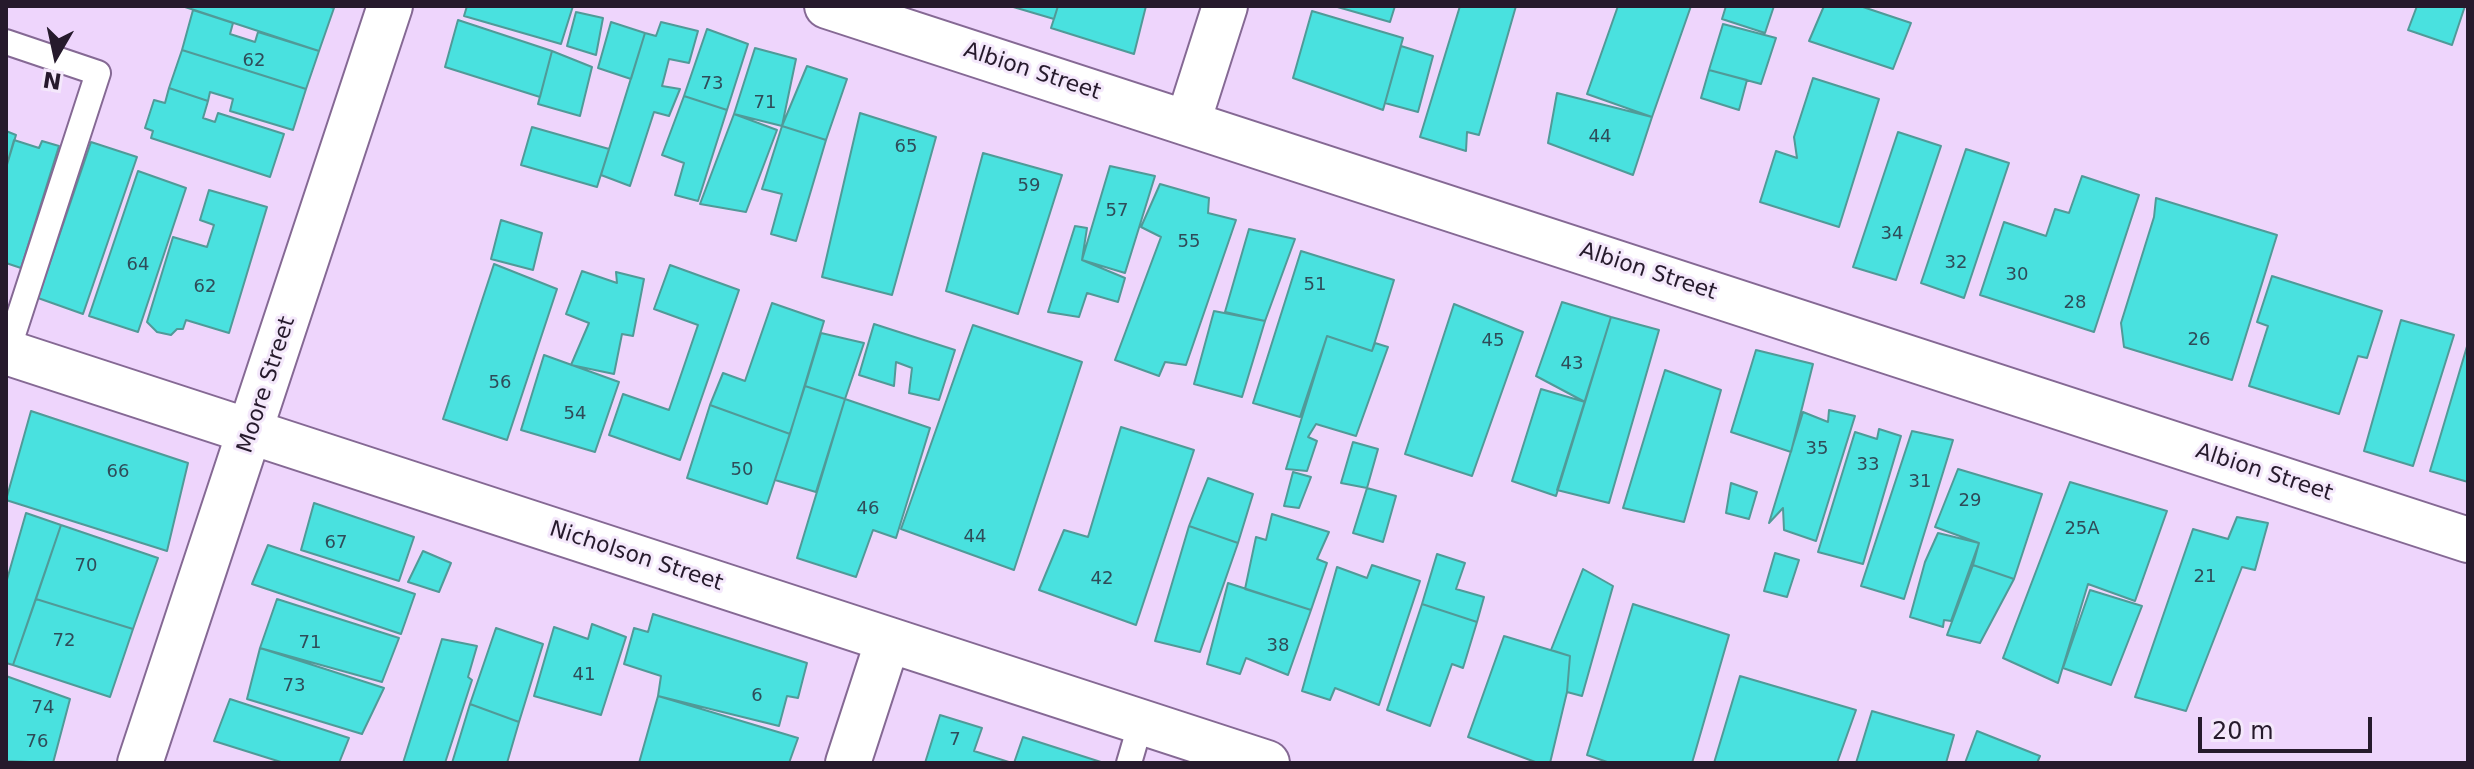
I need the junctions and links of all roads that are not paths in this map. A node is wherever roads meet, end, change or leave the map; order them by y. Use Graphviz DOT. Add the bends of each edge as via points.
graph roads {
  1 [pos="390,6"];
  2 [pos="827,6"];
  3 [pos="1225,6"];
  4 [pos="6,42"];
  5 [pos="1188,122"];
  6 [pos="7,352"];
  7 [pos="252,431"];
  8 [pos="2468,540"];
  9 [pos="888,640"];
  10 [pos="1141,722"];
  11 [pos="140,763"];
  12 [pos="848,763"];
  13 [pos="1129,763"];
  14 [pos="1267,763"];
  1 -- 7 [label="street, Moore Street"];
  2 -- 5 [label="street, Albion Street"];
  3 -- 5 [label="street"];
  4 -- 6 [label="lane" via="98,73"];
  5 -- 8 [label="street, Albion Street"];
  6 -- 7 [label="street, Nicholson Street"];
  7 -- 9 [label="street, Nicholson Street"];
  7 -- 11 [label="street, Moore Street"];
  9 -- 10 [label="street, Nicholson Street"];
  9 -- 12 [label="street"];
  10 -- 13 [label="lane"];
  10 -- 14 [label="street, Nicholson Street"];
}
